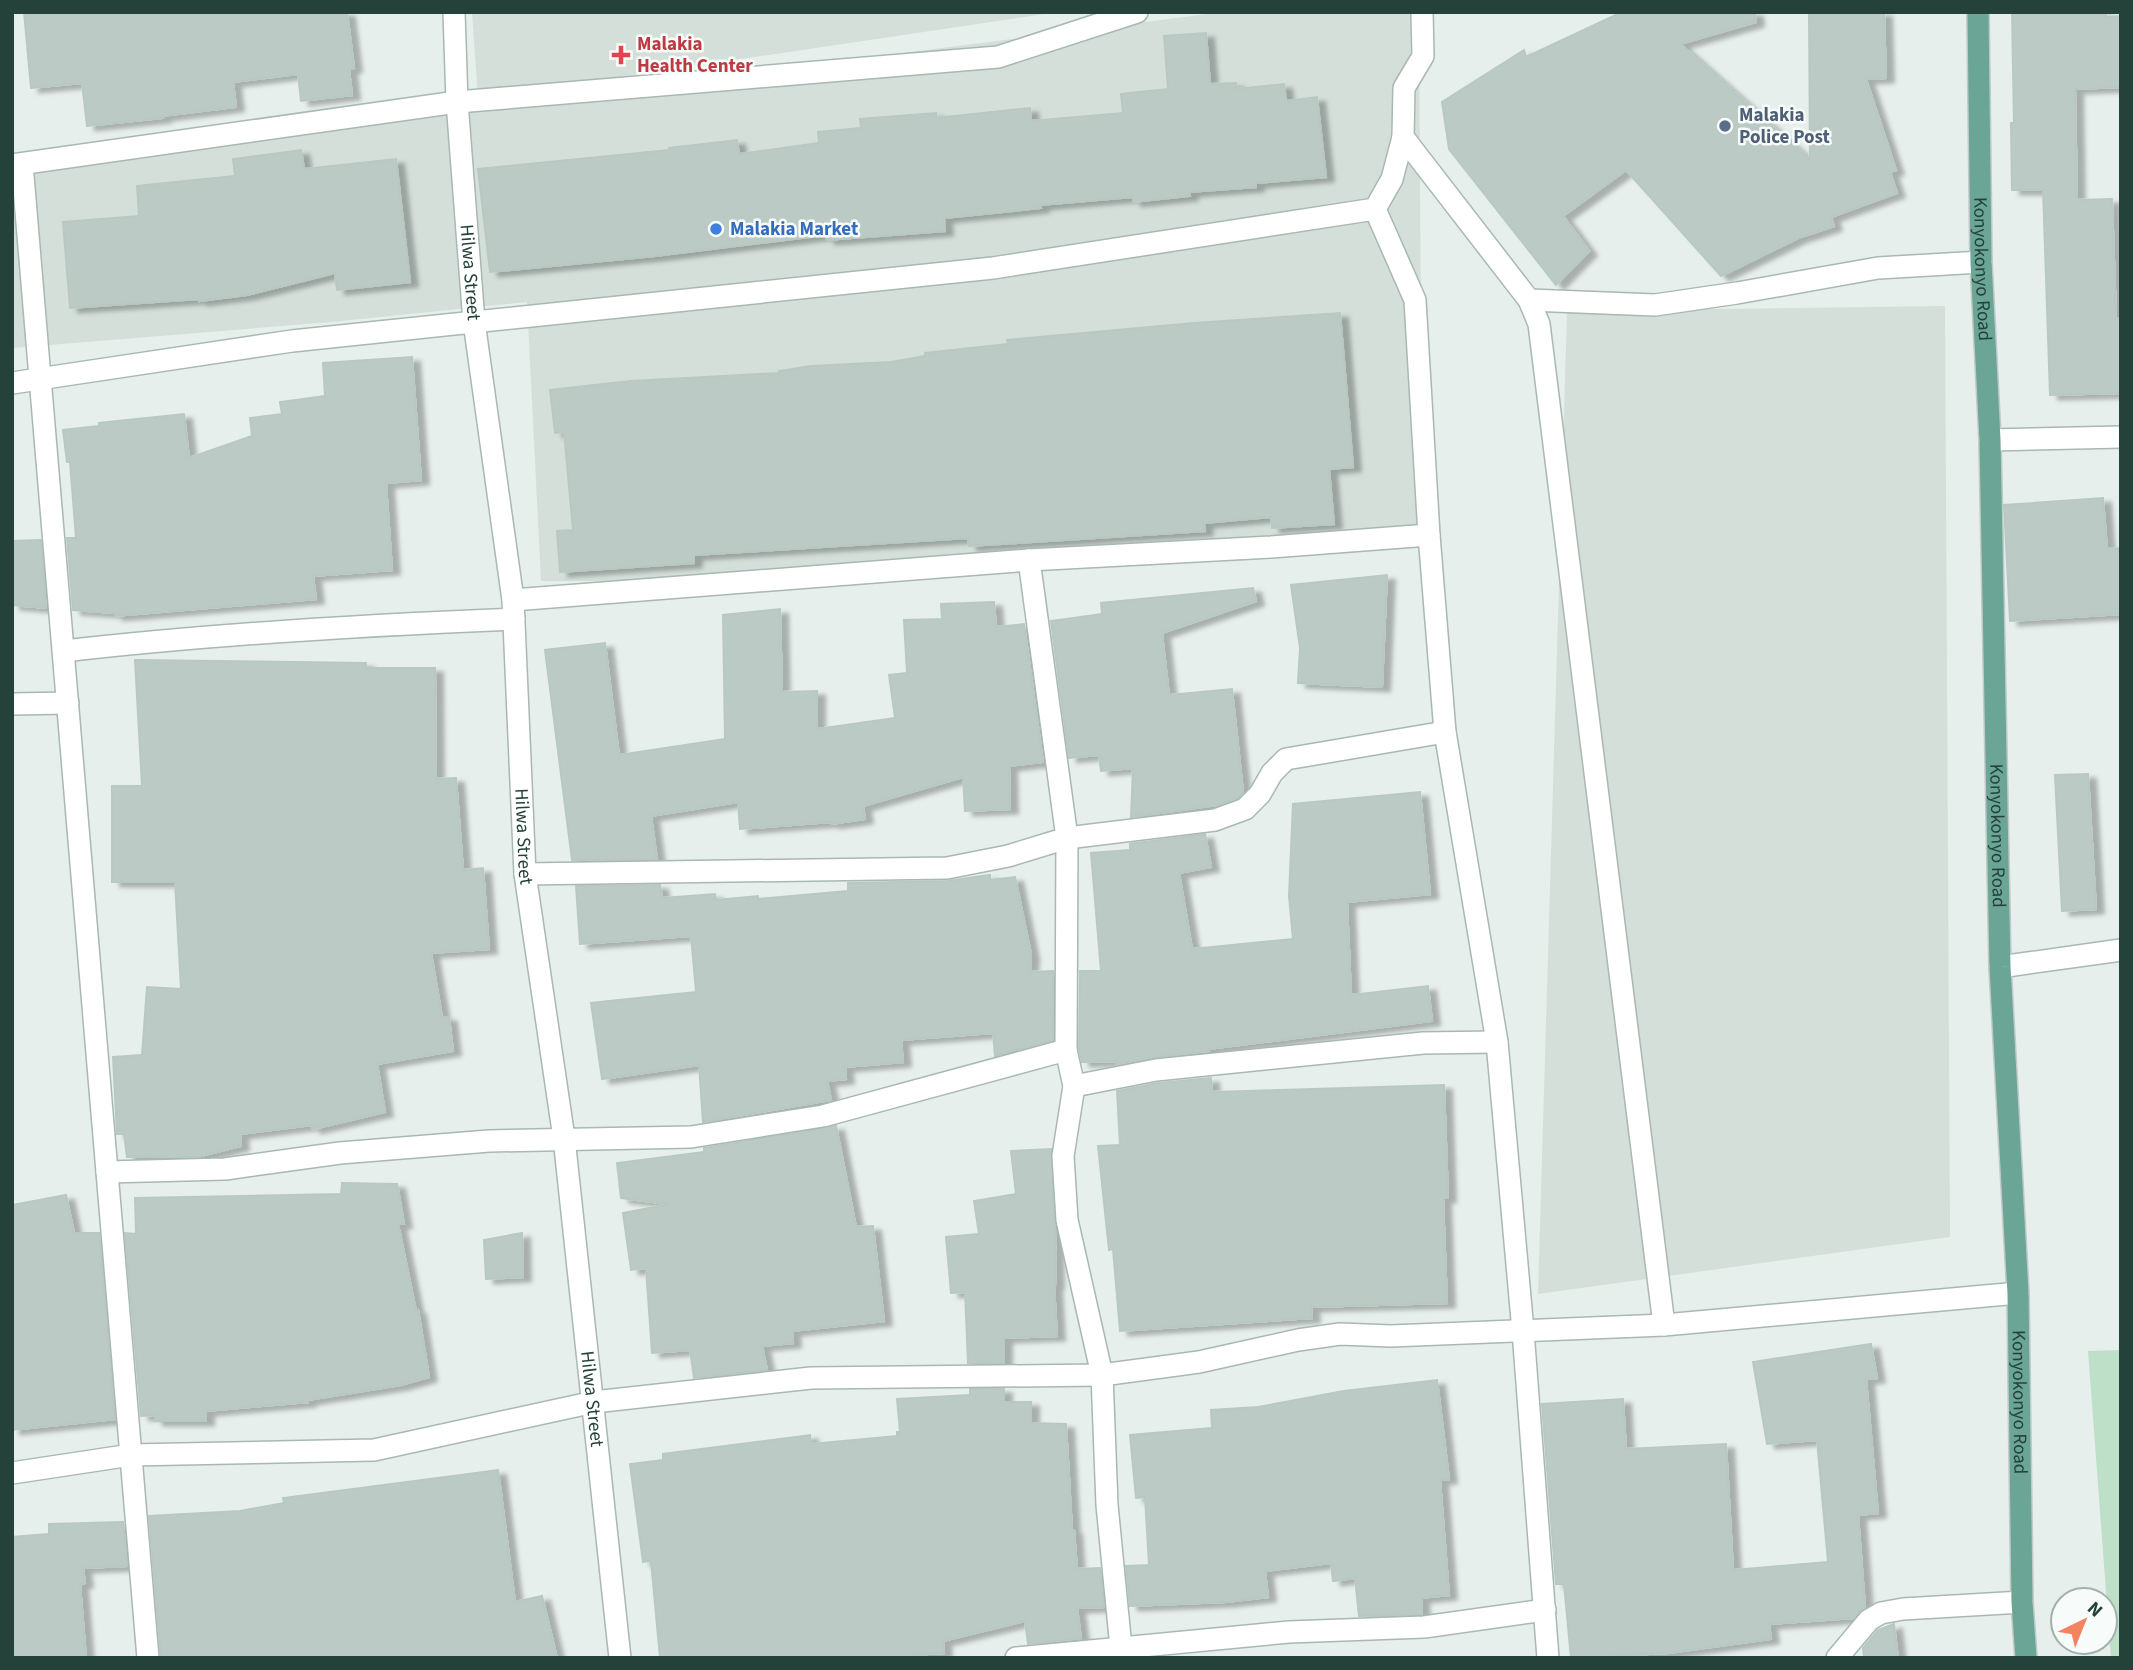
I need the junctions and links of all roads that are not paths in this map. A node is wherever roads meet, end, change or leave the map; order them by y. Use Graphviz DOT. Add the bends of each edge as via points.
graph roads {
  1 [pos="454,12"];
  2 [pos="1137,12"];
  3 [pos="1422,12"];
  4 [pos="1978,12"];
  5 [pos="457,102"];
  6 [pos="1403,137"];
  7 [pos="17,164"];
  8 [pos="1375,209"];
  9 [pos="1981,262"];
  10 [pos="1529,300"];
  11 [pos="474,322"];
  12 [pos="41,380"];
  13 [pos="12,383"];
  14 [pos="2121,436"];
  15 [pos="1990,439"];
  16 [pos="1429,535"];
  17 [pos="1029,560"];
  18 [pos="514,609"];
  19 [pos="64,651"];
  20 [pos="68,703"];
  21 [pos="12,704"];
  22 [pos="1446,732"];
  23 [pos="1066,838"];
  24 [pos="526,874"];
  25 [pos="2121,950"];
  26 [pos="2000,967"];
  27 [pos="1497,1042"];
  28 [pos="1066,1050"];
  29 [pos="1074,1086"];
  30 [pos="564,1139"];
  31 [pos="107,1172"];
  32 [pos="2018,1293"];
  33 [pos="1664,1325"];
  34 [pos="1523,1331"];
  35 [pos="1102,1375"];
  36 [pos="594,1402"];
  37 [pos="131,1455"];
  38 [pos="12,1473"];
  39 [pos="2022,1602"];
  40 [pos="1545,1609"];
  41 [pos="1122,1653"];
  42 [pos="148,1658"];
  43 [pos="620,1658"];
  44 [pos="1016,1658"];
  45 [pos="1548,1658"];
  46 [pos="1837,1658"];
  47 [pos="2026,1658"];
  1 -- 5 [label="street, Hilwa Street"];
  2 -- 5 [label="street" via="998,57"];
  3 -- 6 [label="street" via="1423,56 1404,88"];
  4 -- 9 [label="main road, Konyokonyo Road"];
  5 -- 7 [label="street"];
  5 -- 11 [label="street, Hilwa Street"];
  6 -- 8 [label="street" via="1392,179"];
  6 -- 10 [label="street"];
  7 -- 12 [label="street"];
  8 -- 11 [label="street" via="993,268"];
  8 -- 16 [label="street" via="1415,300"];
  9 -- 10 [label="street" via="1878,268 1655,305"];
  9 -- 15 [label="main road, Konyokonyo Road"];
  10 -- 33 [label="street" via="1539,324"];
  11 -- 12 [label="street" via="292,341"];
  11 -- 18 [label="street, Hilwa Street"];
  12 -- 13 [label="street"];
  12 -- 19 [label="street"];
  14 -- 15 [label="street"];
  15 -- 26 [label="main road, Konyokonyo Road"];
  16 -- 17 [label="street"];
  16 -- 22 [label="street"];
  17 -- 18 [label="street"];
  17 -- 23 [label="street"];
  18 -- 19 [label="street"];
  18 -- 24 [label="street, Hilwa Street"];
  19 -- 20 [label="street"];
  20 -- 21 [label="street"];
  20 -- 31 [label="street"];
  22 -- 23 [label="street" via="1286,759 1245,808 1215,820"];
  22 -- 27 [label="street"];
  23 -- 24 [label="street" via="1008,856 947,867"];
  23 -- 28 [label="street"];
  24 -- 30 [label="street, Hilwa Street"];
  25 -- 26 [label="street"];
  26 -- 32 [label="main road, Konyokonyo Road"];
  27 -- 29 [label="street" via="1423,1043 1156,1070"];
  27 -- 34 [label="street"];
  28 -- 29 [label="street"];
  28 -- 30 [label="street" via="823,1116 691,1137"];
  29 -- 35 [label="street" via="1063,1156 1067,1220"];
  30 -- 31 [label="street" via="340,1153 225,1169"];
  30 -- 36 [label="street, Hilwa Street"];
  31 -- 37 [label="street"];
  32 -- 33 [label="street"];
  32 -- 39 [label="main road, Konyokonyo Road"];
  33 -- 34 [label="street"];
  34 -- 35 [label="street" via="1340,1334 1199,1362"];
  34 -- 40 [label="street"];
  35 -- 36 [label="street" via="811,1378"];
  35 -- 41 [label="street" via="1107,1505"];
  36 -- 37 [label="street" via="374,1450"];
  36 -- 43 [label="street, Hilwa Street"];
  37 -- 38 [label="street"];
  37 -- 42 [label="street"];
  39 -- 46 [label="street" via="1881,1613 1869,1620"];
  39 -- 47 [label="main road, Konyokonyo Road"];
  40 -- 41 [label="street" via="1424,1627 1289,1632"];
  40 -- 45 [label="street"];
  41 -- 44 [label="street"];
}
